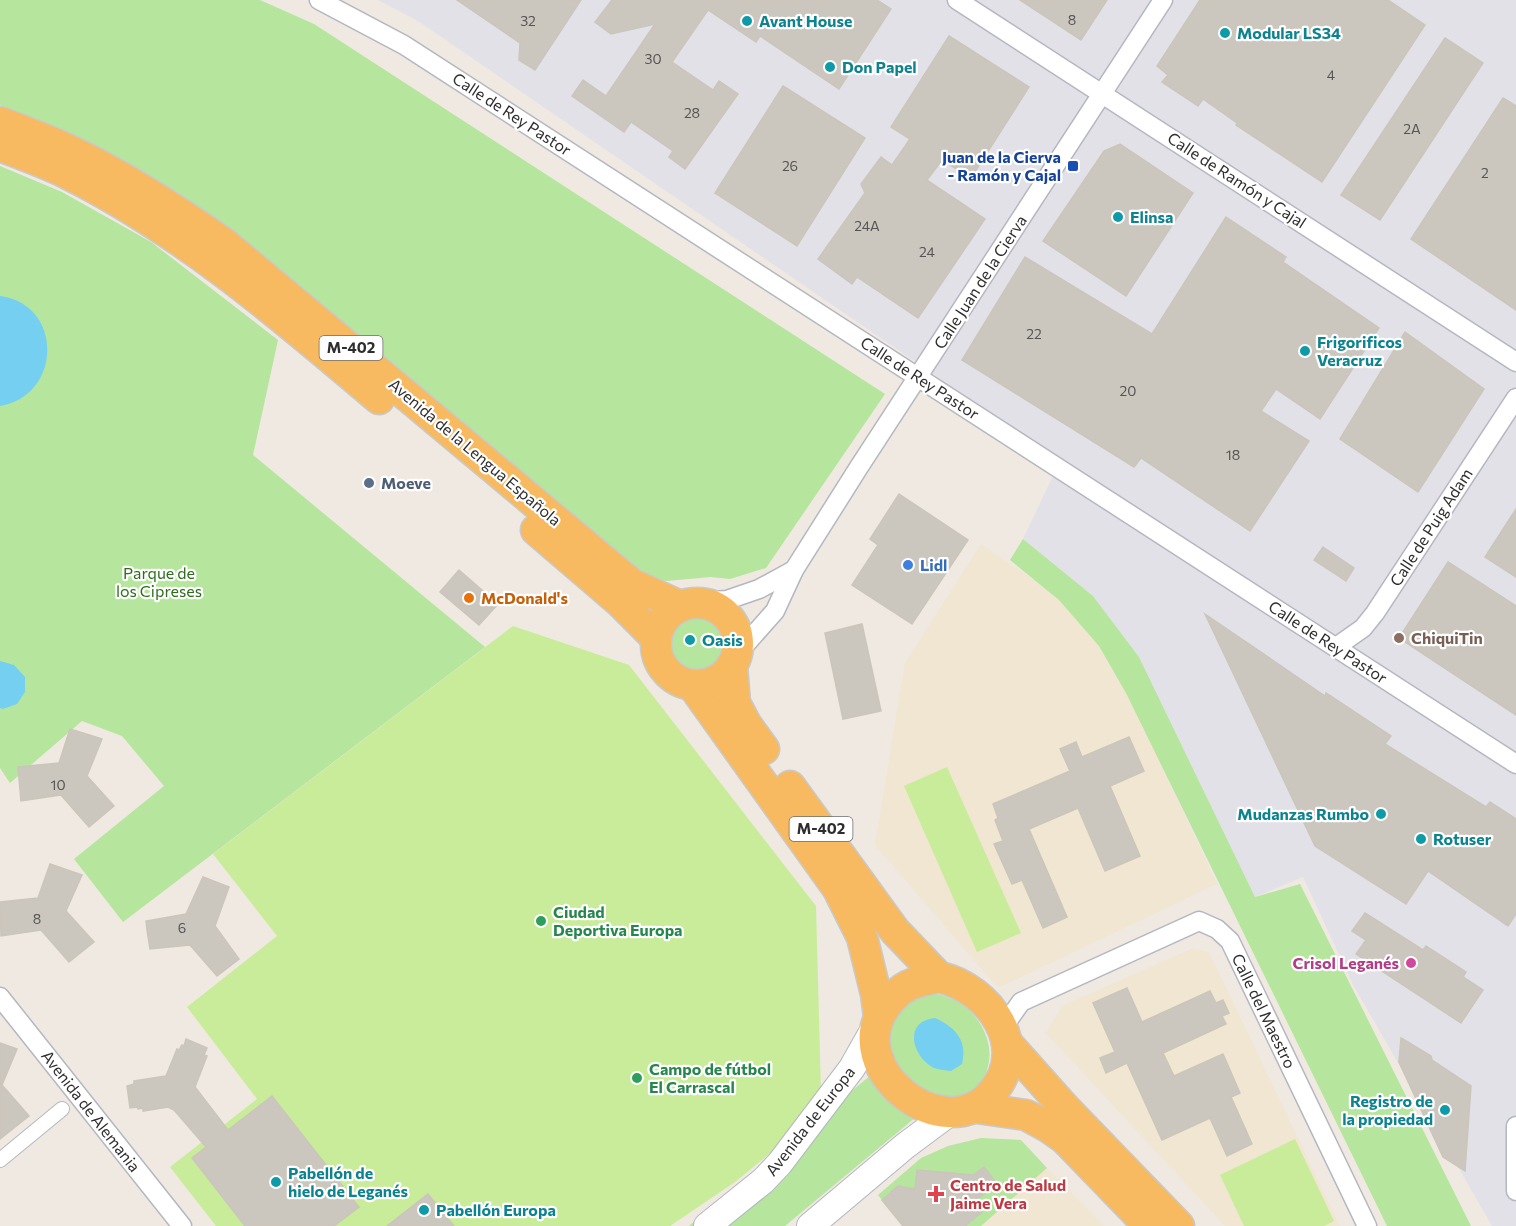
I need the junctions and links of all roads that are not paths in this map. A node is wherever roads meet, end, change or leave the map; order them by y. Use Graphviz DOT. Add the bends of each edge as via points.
graph roads {
  1 [pos="319,0"];
  2 [pos="957,0"];
  3 [pos="1163,0"];
  4 [pos="1102,93"];
  5 [pos="0,122"];
  6 [pos="0,146"];
  7 [pos="1516,362"];
  8 [pos="918,377"];
  9 [pos="1516,398"];
  10 [pos="794,570"];
  11 [pos="688,604"];
  12 [pos="656,638"];
  13 [pos="1336,647"];
  14 [pos="735,660"];
  15 [pos="693,686"];
  16 [pos="1516,764"];
  17 [pos="939,977"];
  18 [pos="982,999"];
  19 [pos="2,1002"];
  20 [pos="1021,1002"];
  21 [pos="877,1023"];
  22 [pos="1005,1036"];
  23 [pos="62,1109"];
  24 [pos="964,1109"];
  25 [pos="1516,1126"];
  26 [pos="0,1160"];
  27 [pos="1516,1191"];
  28 [pos="182,1226"];
  29 [pos="707,1226"];
  30 [pos="810,1226"];
  31 [pos="1149,1226"];
  32 [pos="1179,1226"];
  33 [pos="1367,1226"];
  1 -- 8 [label="street, Calle de Rey Pastor" via="404,45"];
  2 -- 4 [label="street, Calle de Ramón y Cajal"];
  3 -- 4 [label="street, Calle Juan de la Cierva"];
  4 -- 7 [label="street, Calle de Ramón y Cajal"];
  4 -- 8 [label="street, Calle Juan de la Cierva"];
  5 -- 11 [label="highway, Avenida de la Lengua Española / M-402" via="94,163 224,243 632,584"];
  6 -- 12 [label="highway, Avenida de la Lengua Española / M-402" via="62,171 143,216 213,263 620,602"];
  8 -- 10 [label="street, Calle Juan de la Cierva"];
  8 -- 13 [label="street, Calle de Rey Pastor"];
  9 -- 13 [label="street, Calle de Puig Adam" via="1375,613 1363,628"];
  10 -- 11 [label="street" via="759,589 727,600"];
  10 -- 14 [label="street, Calle Juan de la Cierva" via="775,611"];
  11 -- 12 [label="highway" via="664,619"];
  11 -- 14 [label="highway, M-402" via="711,605 724,613 738,638"];
  12 -- 15 [label="highway, M-402" via="659,662 669,675"];
  13 -- 16 [label="street, Calle de Rey Pastor"];
  14 -- 15 [label="highway" via="723,677 708,685"];
  14 -- 17 [label="highway, M-402" via="735,703 746,724 895,931"];
  15 -- 21 [label="highway, M-402" via="838,889 862,937 876,994"];
  17 -- 18 [label="highway, M-402" via="952,980"];
  17 -- 21 [label="highway" via="902,988"];
  18 -- 20 [label="street, Calle del Maestro"];
  18 -- 22 [label="highway, M-402" via="995,1012"];
  19 -- 28 [label="street, Avenida de Alemania"];
  20 -- 22 [label="street"];
  20 -- 33 [label="street, Calle del Maestro" via="1199,921 1217,928 1230,941"];
  21 -- 24 [label="highway, M-402" via="875,1053 884,1073 898,1089 918,1104"];
  21 -- 29 [label="main road, Avenida de Europa" via="852,1068 780,1163 758,1186"];
  22 -- 24 [label="highway" via="1004,1075 992,1093"];
  22 -- 32 [label="highway, M-402" via="1065,1108"];
  23 -- 26 [label="street"];
  24 -- 30 [label="main road" via="905,1146"];
  24 -- 31 [label="highway, M-402" via="1026,1115 1048,1127"];
  25 -- 27 [label="street"];
}
